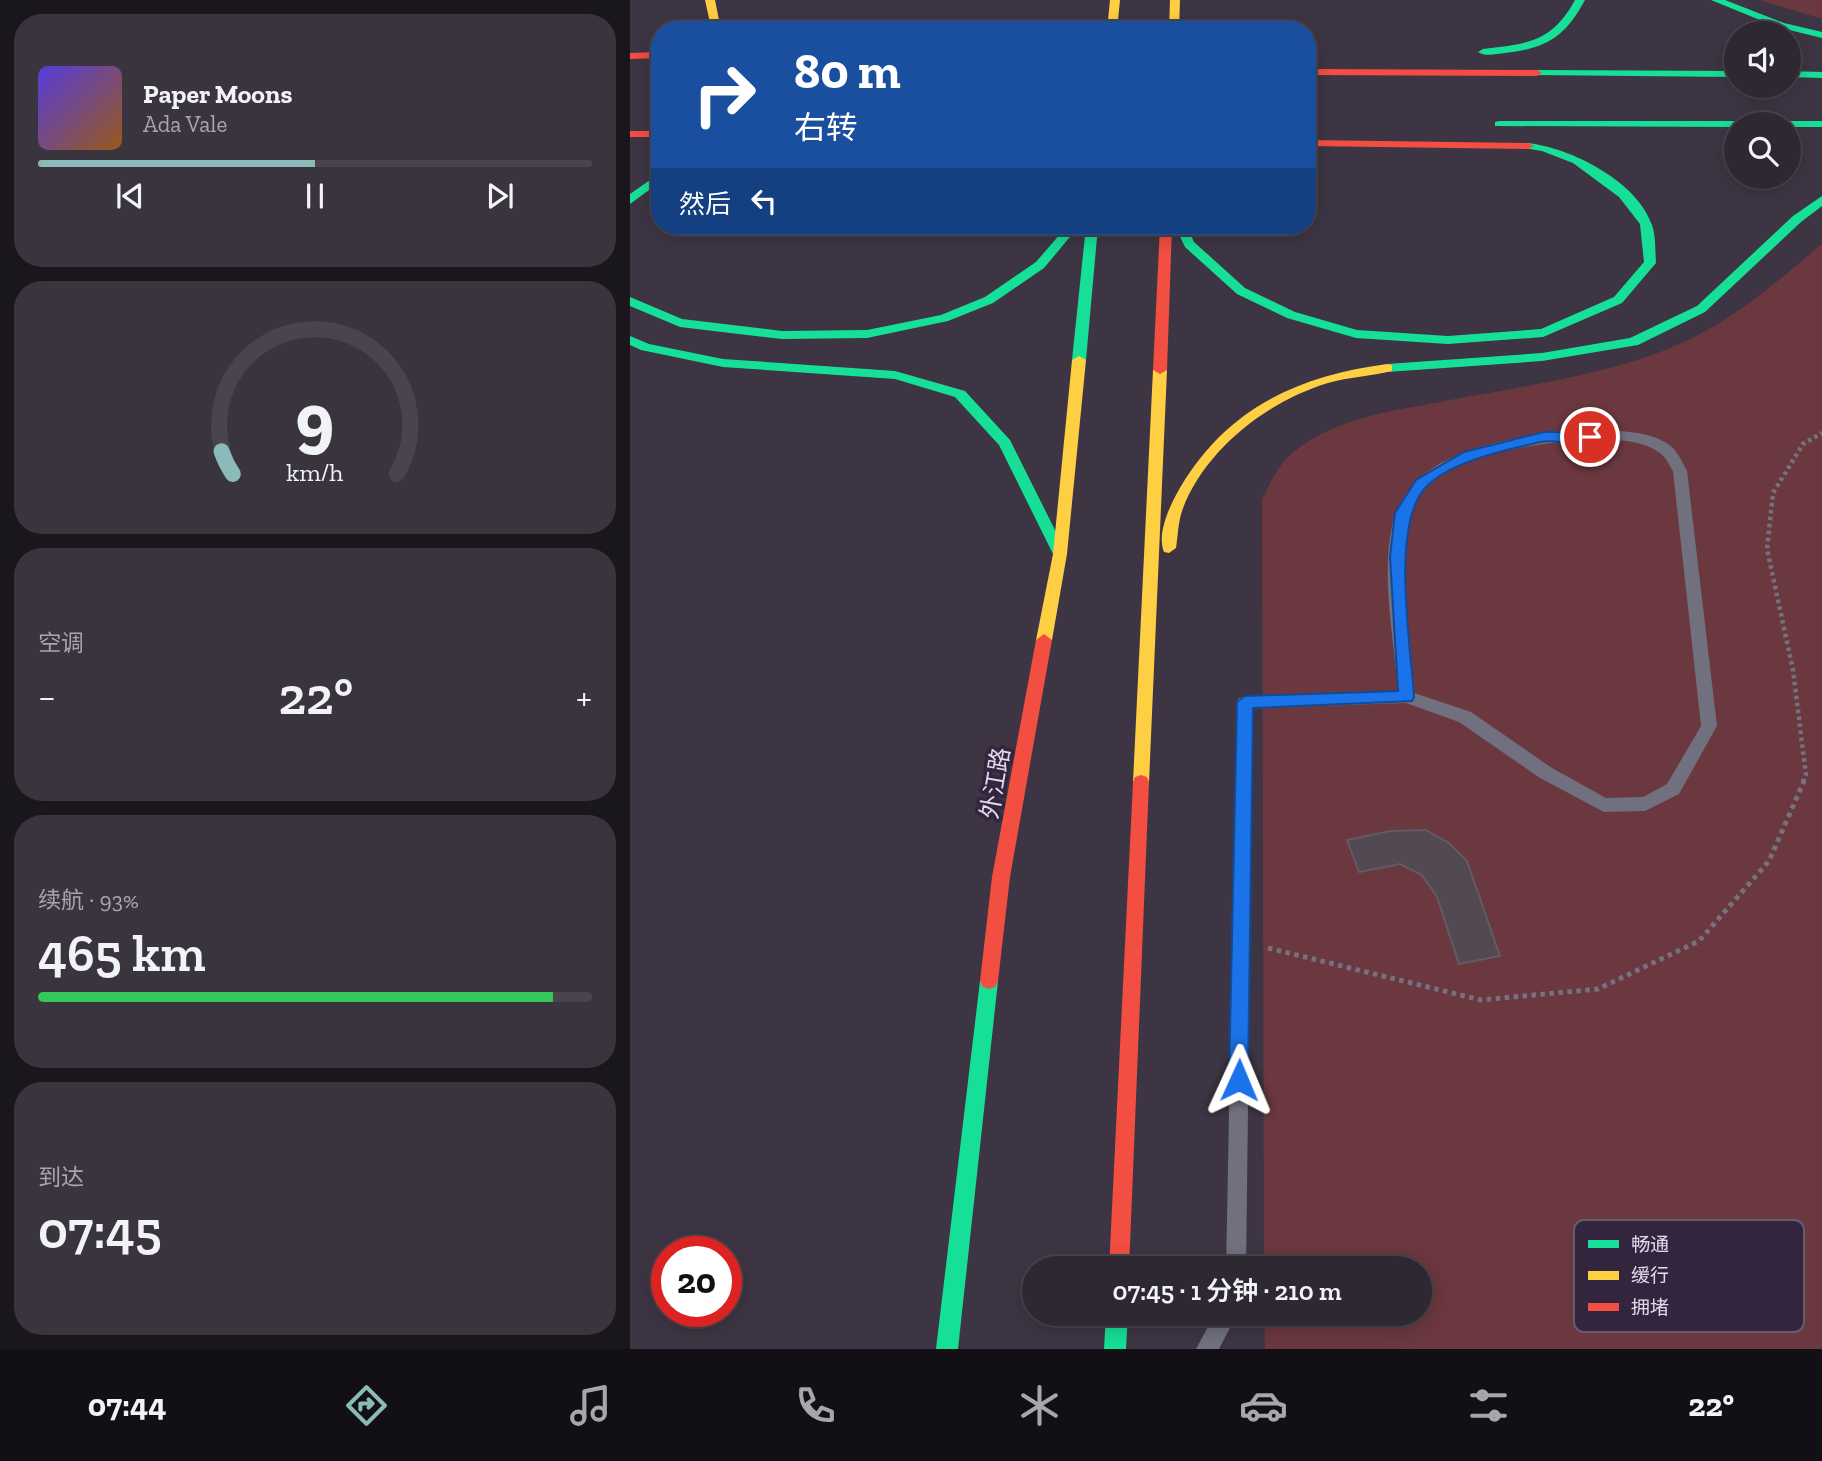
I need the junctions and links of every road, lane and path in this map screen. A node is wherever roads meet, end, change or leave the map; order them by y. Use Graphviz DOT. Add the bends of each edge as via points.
graph roads {
  1 [pos="710,0"];
  2 [pos="1097,0"];
  3 [pos="1115,0"];
  4 [pos="1175,0"];
  5 [pos="1191,0"];
  6 [pos="1580,0"];
  7 [pos="1716,0"];
  8 [pos="714,21"];
  9 [pos="1108,21"];
  10 [pos="1113,21"];
  11 [pos="1174,21"];
  12 [pos="1178,21"];
  13 [pos="1822,35"];
  14 [pos="651,55"];
  15 [pos="1552,55"];
  16 [pos="630,56"];
  17 [pos="1316,72"];
  18 [pos="1724,74"];
  19 [pos="1801,74"];
  20 [pos="1822,75"];
  21 [pos="1486,124"];
  22 [pos="1822,124"];
  23 [pos="630,134"];
  24 [pos="651,134"];
  25 [pos="1316,143"];
  26 [pos="1576,143"];
  27 [pos="1347,144"];
  28 [pos="651,183"];
  29 [pos="630,200"];
  30 [pos="1822,200"];
  31 [pos="1065,235"];
  32 [pos="1091,235"];
  33 [pos="1166,235"];
  34 [pos="1185,235"];
  35 [pos="630,301"];
  36 [pos="630,340"];
  37 [pos="1060,554"];
  38 [pos="1148,660"];
  39 [pos="1406,697"];
  40 [pos="1120,1256"];
  41 [pos="1236,1256"];
  42 [pos="1116,1326"];
  43 [pos="1220,1326"];
  44 [pos="947,1349"];
  45 [pos="1115,1349"];
  46 [pos="1207,1349"];
  1 -- 8 [label="main road"];
  2 -- 9 [label="main road"];
  3 -- 10 [label="main road"];
  4 -- 11 [label="main road"];
  5 -- 12 [label="main road"];
  6 -- 15 [label="main road" via="1572,20 1545,44 1468,54"];
  7 -- 13 [label="main road"];
  14 -- 16 [label="main road"];
  17 -- 18 [label="main road"];
  19 -- 20 [label="main road"];
  21 -- 22 [label="main road"];
  23 -- 24 [label="main road"];
  25 -- 27 [label="main road"];
  26 -- 27 [label="main road"];
  27 -- 34 [label="main road" via="1534,146 1587,165 1623,191 1646,222 1650,263 1618,300 1542,333 1448,340 1356,334 1291,315 1241,291 1189,244"];
  28 -- 29 [label="main road"];
  30 -- 38 [label="main road" via="1701,309 1633,342 1542,357 1371,369 1293,389 1248,415 1206,460 1176,507"];
  31 -- 35 [label="main road" via="1040,265 989,300 944,318 867,334 782,335 680,323"];
  32 -- 37 [label="main road, 外江路"];
  33 -- 38 [label="main road"];
  36 -- 37 [label="main road" via="723,363 895,375 960,394 1005,443"];
  37 -- 44 [label="main road, 外江路" via="1001,877"];
  38 -- 40 [label="main road"];
  39 -- 39 [label="lane" via="1465,717 1546,774 1604,805 1645,804 1673,789 1709,726 1680,471 1667,449 1635,437 1544,436 1469,455 1421,483 1403,513 1397,557"];
  39 -- 41 [label="lane" via="1245,702"];
  42 -- 45 [label="main road"];
  43 -- 46 [label="lane"];
}
